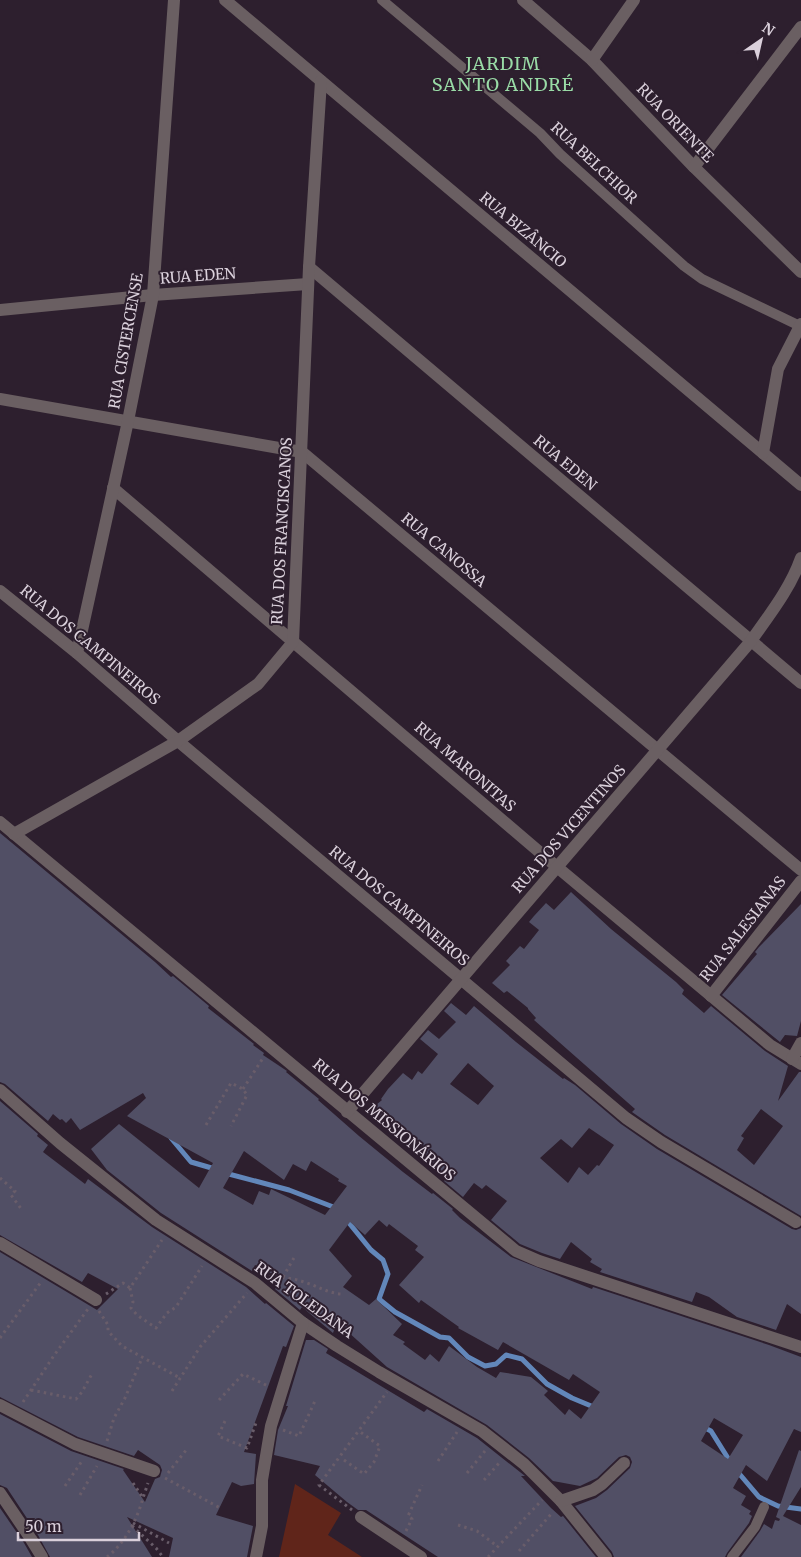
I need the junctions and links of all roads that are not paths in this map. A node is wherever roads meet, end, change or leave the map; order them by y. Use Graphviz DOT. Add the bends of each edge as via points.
graph roads {
  1 [pos="174,0"];
  2 [pos="225,0"];
  3 [pos="382,0"];
  4 [pos="523,0"];
  5 [pos="634,0"];
  6 [pos="801,27"];
  7 [pos="592,60"];
  8 [pos="321,81"];
  9 [pos="694,167"];
  10 [pos="309,267"];
  11 [pos="801,272"];
  12 [pos="308,284"];
  13 [pos="153,295"];
  14 [pos="0,310"];
  15 [pos="800,325"];
  16 [pos="0,399"];
  17 [pos="128,421"];
  18 [pos="302,452"];
  19 [pos="762,453"];
  20 [pos="801,485"];
  21 [pos="113,488"];
  22 [pos="801,558"];
  23 [pos="0,591"];
  24 [pos="752,641"];
  25 [pos="293,642"];
  26 [pos="77,653"];
  27 [pos="801,683"];
  28 [pos="178,741"];
  29 [pos="658,750"];
  30 [pos="0,822"];
  31 [pos="14,834"];
  32 [pos="557,867"];
  33 [pos="801,870"];
  34 [pos="801,881"];
  35 [pos="461,980"];
  36 [pos="711,996"];
  37 [pos="801,1043"];
  38 [pos="796,1062"];
  39 [pos="0,1090"];
  40 [pos="347,1112"];
  41 [pos="796,1222"];
  42 [pos="0,1243"];
  43 [pos="96,1300"];
  44 [pos="303,1323"];
  45 [pos="801,1347"];
  46 [pos="0,1405"];
  47 [pos="624,1464"];
  48 [pos="159,1474"];
  49 [pos="0,1493"];
  50 [pos="561,1501"];
  51 [pos="764,1507"];
  52 [pos="361,1517"];
  53 [pos="42,1557"];
  54 [pos="256,1557"];
  55 [pos="421,1557"];
  56 [pos="606,1557"];
  57 [pos="732,1557"];
  1 -- 13 [label="street, RUA CISTERCENSE"];
  2 -- 8 [label="street, RUA BIZÂNCIO"];
  3 -- 15 [label="lane, RUA BELCHIOR" via="540,134 684,266 702,279"];
  4 -- 7 [label="street, RUA ORIENTE"];
  5 -- 7 [label="street"];
  6 -- 9 [label="street"];
  7 -- 9 [label="street, RUA ORIENTE"];
  8 -- 10 [label="street, RUA DOS FRANCISCANOS"];
  8 -- 19 [label="street, RUA BIZÂNCIO"];
  9 -- 11 [label="street, RUA ORIENTE"];
  10 -- 12 [label="street, RUA DOS FRANCISCANOS"];
  10 -- 24 [label="street, RUA EDEN"];
  12 -- 13 [label="street, RUA EDEN"];
  12 -- 18 [label="street, RUA DOS FRANCISCANOS"];
  13 -- 14 [label="street, RUA EDEN"];
  13 -- 17 [label="street, RUA CISTERCENSE"];
  15 -- 19 [label="street" via="778,369"];
  16 -- 17 [label="street, RUA CANOSSA"];
  17 -- 18 [label="street, RUA CANOSSA"];
  17 -- 21 [label="street, RUA CISTERCENSE"];
  18 -- 25 [label="street, RUA DOS FRANCISCANOS"];
  18 -- 29 [label="street, RUA CANOSSA"];
  19 -- 20 [label="street, RUA BIZÂNCIO"];
  21 -- 25 [label="street, RUA MARONITAS"];
  21 -- 26 [label="street, RUA CISTERCENSE"];
  22 -- 24 [label="street, RUA DOS VICENTINOS" via="780,600"];
  23 -- 26 [label="street, RUA DOS CAMPINEIROS"];
  24 -- 27 [label="street, RUA EDEN"];
  24 -- 29 [label="street, RUA DOS VICENTINOS"];
  25 -- 28 [label="street, RUA DOS FRANCISCANOS" via="258,684"];
  25 -- 32 [label="street, RUA MARONITAS"];
  26 -- 28 [label="street, RUA DOS CAMPINEIROS"];
  28 -- 31 [label="street, RUA DOS FRANCISCANOS"];
  28 -- 35 [label="street, RUA DOS CAMPINEIROS"];
  29 -- 32 [label="street, RUA DOS VICENTINOS"];
  29 -- 33 [label="street, RUA CANOSSA"];
  30 -- 31 [label="street, RUA DOS MISSIONÁRIOS"];
  31 -- 40 [label="street, RUA DOS MISSIONÁRIOS"];
  32 -- 35 [label="street, RUA DOS VICENTINOS"];
  32 -- 36 [label="street, RUA MARONITAS"];
  34 -- 36 [label="street, RUA SALESIANAS"];
  35 -- 40 [label="street, RUA DOS VICENTINOS"];
  35 -- 41 [label="street, RUA DOS CAMPINEIROS" via="626,1118"];
  36 -- 38 [label="street, RUA MARONITAS" via="770,1046"];
  37 -- 38 [label="street"];
  39 -- 44 [label="street, RUA TOLEDANA" via="156,1220 250,1280"];
  40 -- 45 [label="street, RUA DOS MISSIONÁRIOS" via="516,1250 539,1261"];
  42 -- 43 [label="street"];
  44 -- 50 [label="street, RUA TOLEDANA" via="379,1372 482,1431 524,1464"];
  44 -- 54 [label="street" via="271,1426 262,1480 262,1526"];
  46 -- 48 [label="street" via="101,1459"];
  47 -- 50 [label="street" via="593,1490"];
  49 -- 53 [label="street"];
  50 -- 56 [label="street, RUA TOLEDANA"];
  51 -- 57 [label="lane" via="755,1527"];
  52 -- 55 [label="street"];
}
